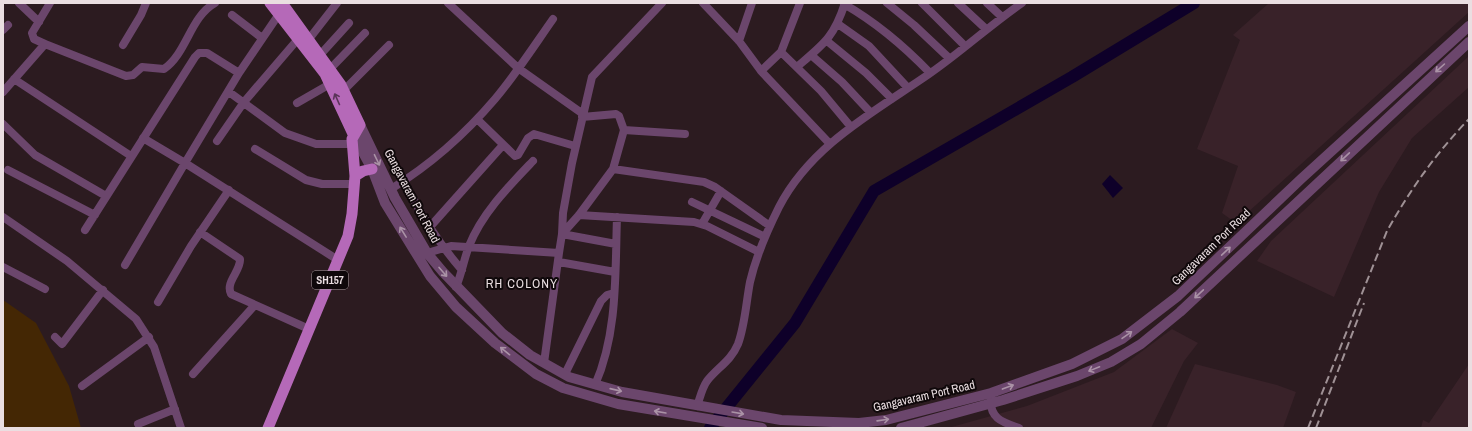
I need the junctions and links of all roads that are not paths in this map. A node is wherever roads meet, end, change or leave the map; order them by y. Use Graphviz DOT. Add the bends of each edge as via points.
graph roads {
  1 [pos="19,3"];
  2 [pos="50,3"];
  3 [pos="146,3"];
  4 [pos="215,3"];
  5 [pos="270,3"];
  6 [pos="282,3"];
  7 [pos="337,3"];
  8 [pos="448,3"];
  9 [pos="662,3"];
  10 [pos="703,3"];
  11 [pos="752,3"];
  12 [pos="800,3"];
  13 [pos="845,3"];
  14 [pos="887,3"];
  15 [pos="922,3"];
  16 [pos="958,3"];
  17 [pos="987,3"];
  18 [pos="1022,3"];
  19 [pos="232,14"];
  20 [pos="279,14"];
  21 [pos="1002,17"];
  22 [pos="553,19"];
  23 [pos="39,22"];
  24 [pos="349,23"];
  25 [pos="838,24"];
  26 [pos="1469,26"];
  27 [pos="986,29"];
  28 [pos="365,33"];
  29 [pos="262,38"];
  30 [pos="303,39"];
  31 [pos="739,41"];
  32 [pos="827,41"];
  33 [pos="1469,42"];
  34 [pos="45,44"];
  35 [pos="389,45"];
  36 [pos="123,46"];
  37 [pos="965,46"];
  38 [pos="782,52"];
  39 [pos="320,55"];
  40 [pos="811,55"];
  41 [pos="948,58"];
  42 [pos="798,66"];
  43 [pos="518,68"];
  44 [pos="330,69"];
  45 [pos="761,71"];
  46 [pos="239,73"];
  47 [pos="930,73"];
  48 [pos="14,79"];
  49 [pos="330,84"];
  50 [pos="908,88"];
  51 [pos="344,90"];
  52 [pos="3,92"];
  53 [pos="229,92"];
  54 [pos="892,99"];
  55 [pos="244,102"];
  56 [pos="297,103"];
  57 [pos="871,113"];
  58 [pos="582,115"];
  59 [pos="477,118"];
  60 [pos="3,124"];
  61 [pos="852,127"];
  62 [pos="624,130"];
  63 [pos="685,134"];
  64 [pos="355,135"];
  65 [pos="143,138"];
  66 [pos="217,141"];
  67 [pos="503,145"];
  68 [pos="829,145"];
  69 [pos="576,146"];
  70 [pos="255,149"];
  71 [pos="131,156"];
  72 [pos="533,161"];
  73 [pos="185,163"];
  74 [pos="613,168"];
  75 [pos="372,169"];
  76 [pos="8,170"];
  77 [pos="354,180"];
  78 [pos="404,182"];
  79 [pos="391,189"];
  80 [pos="229,190"];
  81 [pos="721,191"];
  82 [pos="106,196"];
  83 [pos="692,202"];
  84 [pos="709,210"];
  85 [pos="95,215"];
  86 [pos="579,215"];
  87 [pos="3,216"];
  88 [pos="617,217"];
  89 [pos="702,224"];
  90 [pos="770,226"];
  91 [pos="429,228"];
  92 [pos="85,230"];
  93 [pos="200,232"];
  94 [pos="562,234"];
  95 [pos="765,237"];
  96 [pos="616,244"];
  97 [pos="469,247"];
  98 [pos="442,248"];
  99 [pos="759,252"];
  100 [pos="427,253"];
  101 [pos="559,258"];
  102 [pos="338,260"];
  103 [pos="125,265"];
  104 [pos="3,267"];
  105 [pos="462,270"];
  106 [pos="615,272"];
  107 [pos="456,287"];
  108 [pos="45,288"];
  109 [pos="103,290"];
  110 [pos="614,293"];
  111 [pos="158,302"];
  112 [pos="254,306"];
  113 [pos="480,311"];
  114 [pos="471,320"];
  115 [pos="309,329"];
  116 [pos="149,337"];
  117 [pos="55,338"];
  118 [pos="544,363"];
  119 [pos="566,371"];
  120 [pos="194,374"];
  121 [pos="598,378"];
  122 [pos="82,386"];
  123 [pos="991,393"];
  124 [pos="990,404"];
  125 [pos="699,407"];
  126 [pos="174,408"];
  127 [pos="138,424"];
  128 [pos="181,428"];
  129 [pos="268,428"];
  130 [pos="762,428"];
  131 [pos="902,428"];
  132 [pos="1019,428"];
  1 -- 23 [label="street"];
  2 -- 23 [label="street"];
  3 -- 36 [label="street"];
  4 -- 34 [label="street" via="200,16 172,62 164,70 142,67 133,75 126,76"];
  5 -- 20 [label="main road, SH157"];
  6 -- 30 [label="main road, SH157"];
  7 -- 30 [label="street"];
  8 -- 43 [label="street"];
  9 -- 58 [label="street" via="592,77"];
  10 -- 31 [label="street"];
  11 -- 31 [label="street"];
  12 -- 38 [label="street"];
  13 -- 25 [label="street"];
  13 -- 47 [label="street" via="879,26"];
  14 -- 41 [label="street"];
  15 -- 37 [label="street"];
  16 -- 27 [label="street"];
  17 -- 21 [label="street"];
  18 -- 21 [label="street"];
  19 -- 29 [label="street"];
  20 -- 29 [label="street"];
  20 -- 30 [label="main road, SH157"];
  21 -- 27 [label="street"];
  22 -- 43 [label="street"];
  23 -- 34 [label="street" via="32,37"];
  24 -- 39 [label="street"];
  25 -- 32 [label="street"];
  25 -- 50 [label="street" via="869,46"];
  123 -- 26 [label="street, Gangavaram Port Road, one-way" via="1072,364 1102,350 1154,316"];
  27 -- 37 [label="street"];
  28 -- 44 [label="street"];
  29 -- 46 [label="street"];
  30 -- 39 [label="main road, SH157"];
  30 -- 49 [label="main road, SH157"];
  30 -- 55 [label="street"];
  31 -- 45 [label="street"];
  32 -- 40 [label="street"];
  32 -- 54 [label="street" via="866,72"];
  33 -- 124 [label="street, Gangavaram Port Road, one-way" via="1180,312 1141,344 1111,362 1077,376"];
  34 -- 48 [label="street"];
  35 -- 51 [label="street"];
  37 -- 41 [label="street"];
  38 -- 42 [label="street"];
  38 -- 45 [label="street"];
  39 -- 44 [label="main road, SH157"];
  40 -- 42 [label="street"];
  40 -- 57 [label="street" via="842,82"];
  41 -- 47 [label="street"];
  42 -- 61 [label="street"];
  43 -- 58 [label="street"];
  43 -- 59 [label="street" via="496,98"];
  44 -- 51 [label="main road, SH157"];
  45 -- 68 [label="street"];
  46 -- 53 [label="street"];
  46 -- 65 [label="street" via="207,53 199,53"];
  47 -- 50 [label="street"];
  48 -- 52 [label="street"];
  48 -- 71 [label="street"];
  49 -- 56 [label="street"];
  64 -- 49 [label="main road, SH157, one-way"];
  50 -- 54 [label="street"];
  51 -- 64 [label="main road, SH157"];
  53 -- 55 [label="street"];
  53 -- 73 [label="street"];
  54 -- 57 [label="street"];
  55 -- 64 [label="street" via="285,132 316,144"];
  55 -- 66 [label="street"];
  57 -- 61 [label="street"];
  58 -- 62 [label="street" via="616,114 620,116"];
  58 -- 69 [label="street"];
  59 -- 67 [label="street"];
  59 -- 78 [label="street" via="452,143"];
  60 -- 82 [label="street" via="35,154"];
  61 -- 68 [label="street"];
  62 -- 63 [label="street"];
  62 -- 74 [label="street"];
  64 -- 75 [label="street, Gangavaram Port Road"];
  64 -- 77 [label="main road, SH157"];
  64 -- 79 [label="street, Gangavaram Port Road, one-way"];
  65 -- 71 [label="street"];
  65 -- 73 [label="street"];
  67 -- 69 [label="street" via="516,156 528,138 534,134"];
  67 -- 91 [label="street"];
  68 -- 90 [label="street" via="790,188"];
  69 -- 94 [label="street" via="563,213"];
  70 -- 77 [label="street" via="306,180 322,184"];
  71 -- 82 [label="street"];
  72 -- 97 [label="street" via="493,206"];
  73 -- 80 [label="street"];
  73 -- 103 [label="street"];
  74 -- 81 [label="street" via="693,179"];
  74 -- 86 [label="street"];
  75 -- 77 [label="main road" via="363,171"];
  114 -- 75 [label="street, Gangavaram Port Road, one-way" via="442,291 424,266 385,203"];
  76 -- 85 [label="street"];
  77 -- 102 [label="main road, SH157" via="348,236"];
  78 -- 79 [label="street"];
  78 -- 91 [label="street"];
  79 -- 100 [label="street, Gangavaram Port Road"];
  80 -- 93 [label="street"];
  80 -- 102 [label="street"];
  81 -- 84 [label="street"];
  81 -- 90 [label="street"];
  82 -- 85 [label="street"];
  83 -- 84 [label="street"];
  84 -- 89 [label="street"];
  84 -- 95 [label="street"];
  85 -- 92 [label="street"];
  86 -- 88 [label="street"];
  86 -- 94 [label="street"];
  87 -- 109 [label="street"];
  88 -- 89 [label="street"];
  88 -- 96 [label="street"];
  89 -- 99 [label="street"];
  90 -- 95 [label="street"];
  91 -- 98 [label="street"];
  93 -- 111 [label="street"];
  93 -- 112 [label="street" via="240,259 229,290"];
  94 -- 96 [label="street"];
  94 -- 101 [label="street"];
  95 -- 99 [label="street"];
  96 -- 106 [label="street"];
  97 -- 98 [label="street"];
  97 -- 101 [label="street"];
  97 -- 105 [label="street"];
  98 -- 100 [label="street"];
  98 -- 105 [label="street"];
  99 -- 125 [label="street" via="737,346 727,362 706,384"];
  100 -- 107 [label="street, Gangavaram Port Road, one-way"];
  101 -- 106 [label="street"];
  101 -- 118 [label="street"];
  102 -- 115 [label="main road, SH157"];
  104 -- 108 [label="street"];
  105 -- 107 [label="street"];
  106 -- 110 [label="street"];
  107 -- 113 [label="street, Gangavaram Port Road"];
  109 -- 116 [label="street" via="136,319"];
  109 -- 117 [label="street" via="62,344"];
  110 -- 119 [label="street" via="606,295 601,301"];
  110 -- 121 [label="street" via="609,341"];
  112 -- 115 [label="street"];
  112 -- 120 [label="street"];
  113 -- 114 [label="street"];
  113 -- 118 [label="street, Gangavaram Port Road" via="502,333"];
  130 -- 114 [label="street, Gangavaram Port Road, one-way" via="613,403 552,384 516,360"];
  115 -- 129 [label="main road, SH157"];
  116 -- 122 [label="street"];
  116 -- 126 [label="street"];
  118 -- 119 [label="street, Gangavaram Port Road"];
  119 -- 121 [label="street, Gangavaram Port Road"];
  121 -- 125 [label="street, Gangavaram Port Road, one-way"];
  123 -- 124 [label="street"];
  125 -- 123 [label="street, Gangavaram Port Road, one-way" via="774,419 836,423 886,420"];
  124 -- 131 [label="street, Gangavaram Port Road"];
  124 -- 132 [label="street" via="997,419"];
  126 -- 127 [label="street"];
  126 -- 128 [label="street"];
}
